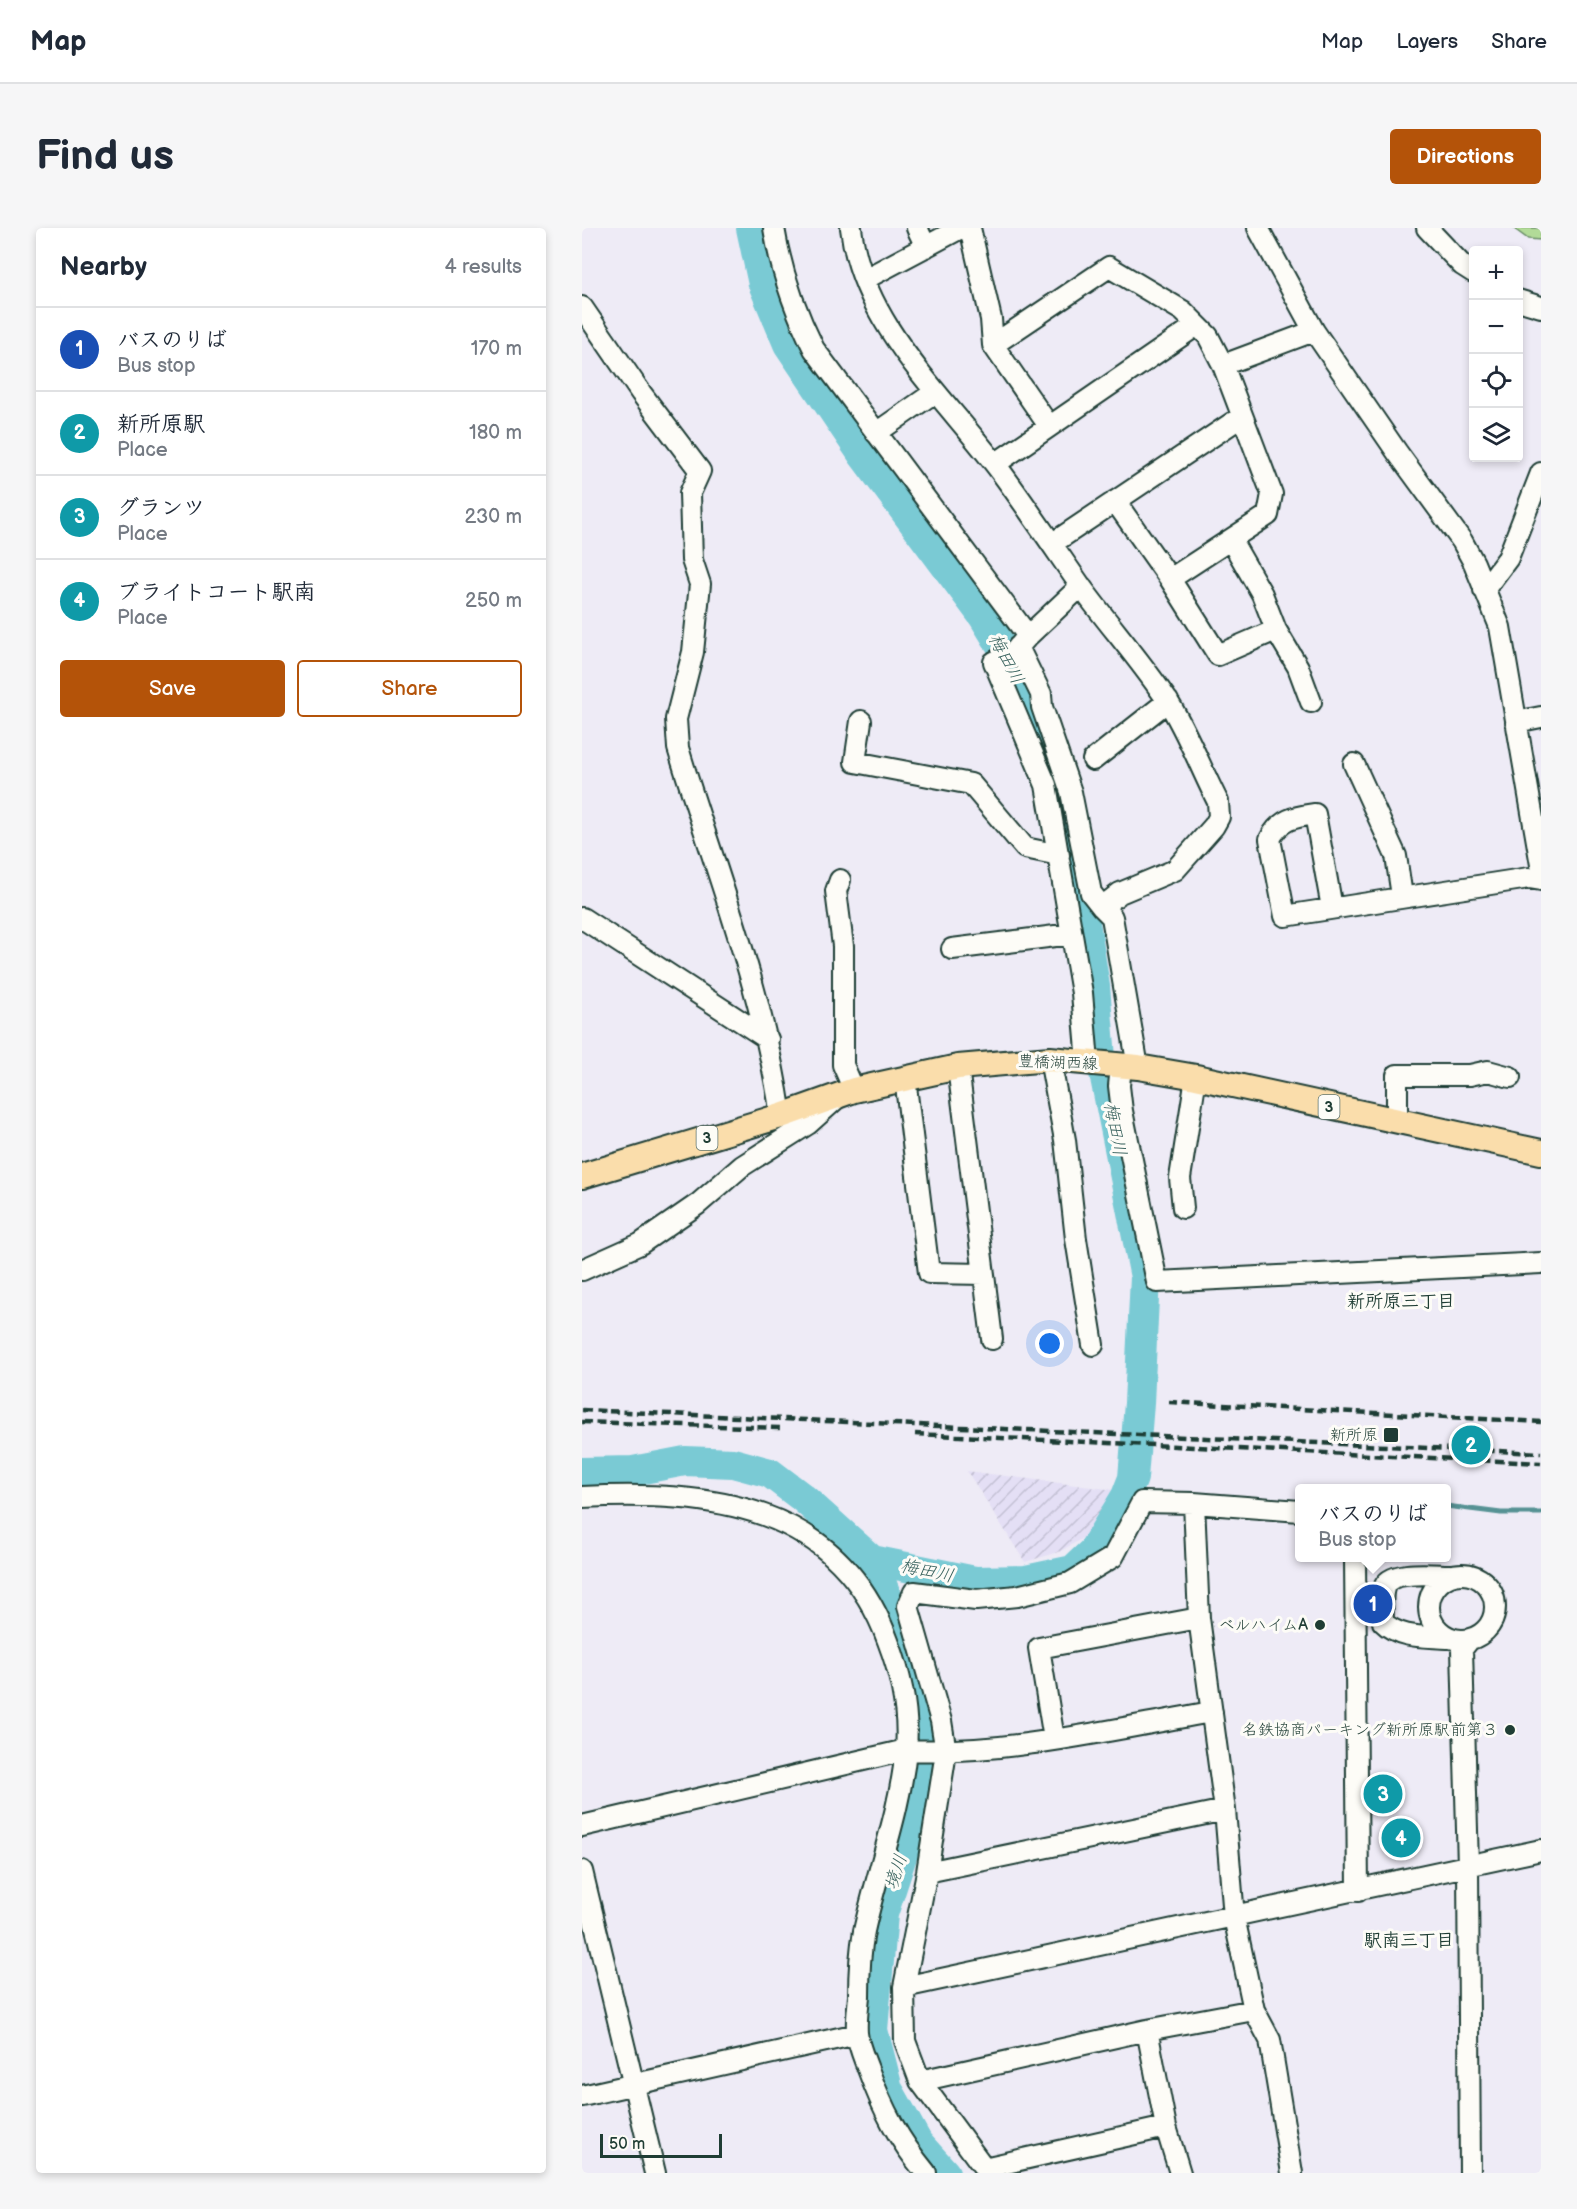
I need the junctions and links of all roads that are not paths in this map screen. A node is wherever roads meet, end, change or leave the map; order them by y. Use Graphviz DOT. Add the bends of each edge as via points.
graph roads {
  1 [pos="774,228"];
  2 [pos="851,228"];
  3 [pos="917,228"];
  4 [pos="961,228"];
  5 [pos="970,228"];
  6 [pos="1258,228"];
  7 [pos="1427,228"];
  8 [pos="926,247"];
  9 [pos="1469,269"];
  10 [pos="865,279"];
  11 [pos="1523,302"];
  12 [pos="1541,307"];
  13 [pos="582,308"];
  14 [pos="1197,325"];
  15 [pos="1314,331"];
  16 [pos="993,345"];
  17 [pos="1223,365"];
  18 [pos="935,392"];
  19 [pos="1241,417"];
  20 [pos="1048,426"];
  21 [pos="876,433"];
  22 [pos="995,465"];
  23 [pos="1541,473"];
  24 [pos="1115,501"];
  25 [pos="1231,540"];
  26 [pos="1053,543"];
  27 [pos="1170,579"];
  28 [pos="1081,586"];
  29 [pos="1484,590"];
  30 [pos="1276,630"];
  31 [pos="1020,645"];
  32 [pos="1168,701"];
  33 [pos="1311,702"];
  34 [pos="1541,717"];
  35 [pos="861,721"];
  36 [pos="1516,722"];
  37 [pos="1094,760"];
  38 [pos="1354,764"];
  39 [pos="1059,855"];
  40 [pos="1541,866"];
  41 [pos="840,880"];
  42 [pos="1541,880"];
  43 [pos="1402,896"];
  44 [pos="1102,907"];
  45 [pos="1332,908"];
  46 [pos="582,918"];
  47 [pos="1071,934"];
  48 [pos="952,949"];
  49 [pos="768,1039"];
  50 [pos="1050,1059"];
  51 [pos="1111,1065"];
  52 [pos="958,1067"];
  53 [pos="1196,1077"];
  54 [pos="1510,1077"];
  55 [pos="905,1078"];
  56 [pos="848,1091"];
  57 [pos="781,1116"];
  58 [pos="1397,1122"];
  59 [pos="1541,1152"];
  60 [pos="582,1176"];
  61 [pos="1184,1208"];
  62 [pos="1541,1263"];
  63 [pos="582,1270"];
  64 [pos="984,1275"];
  65 [pos="992,1339"];
  66 [pos="1093,1345"];
  67 [pos="582,1497"];
  68 [pos="1194,1503"];
  69 [pos="1295,1511"];
  70 [pos="1355,1562"];
  71 [pos="1451,1575"];
  72 [pos="1199,1618"];
  73 [pos="1458,1641"];
  74 [pos="1212,1712"];
  75 [pos="1054,1739"];
  76 [pos="906,1750"];
  77 [pos="946,1752"];
  78 [pos="1225,1810"];
  79 [pos="582,1827"];
  80 [pos="1541,1851"];
  81 [pos="1468,1866"];
  82 [pos="582,1871"];
  83 [pos="927,1872"];
  84 [pos="1358,1891"];
  85 [pos="1234,1917"];
  86 [pos="904,1987"];
  87 [pos="1254,2010"];
  88 [pos="1147,2030"];
  89 [pos="857,2034"];
  90 [pos="920,2080"];
  91 [pos="635,2084"];
  92 [pos="582,2096"];
  93 [pos="1166,2127"];
  94 [pos="986,2170"];
  95 [pos="655,2173"];
  96 [pos="926,2173"];
  97 [pos="1180,2173"];
  98 [pos="1292,2173"];
  99 [pos="1470,2173"];
  1 -- 21 [label="street" via="793,308 814,349"];
  2 -- 10 [label="street" via="857,263"];
  3 -- 8 [label="street"];
  4 -- 8 [label="street"];
  5 -- 16 [label="street" via="991,319"];
  6 -- 15 [label="street"];
  7 -- 9 [label="street"];
  8 -- 10 [label="street"];
  10 -- 18 [label="street" via="896,338"];
  11 -- 12 [label="street"];
  13 -- 49 [label="street" via="700,471 690,493 692,560 700,585 693,652 676,719 678,748"];
  14 -- 16 [label="street" via="1183,311 1109,267"];
  14 -- 17 [label="street" via="1208,336"];
  14 -- 20 [label="street"];
  15 -- 17 [label="street"];
  15 -- 29 [label="street" via="1462,542"];
  16 -- 20 [label="street"];
  17 -- 19 [label="street"];
  18 -- 21 [label="street"];
  18 -- 22 [label="street"];
  19 -- 24 [label="street"];
  19 -- 25 [label="street" via="1272,494 1268,515"];
  20 -- 22 [label="street"];
  21 -- 31 [label="street"];
  22 -- 26 [label="street"];
  23 -- 29 [label="street" via="1508,558"];
  24 -- 26 [label="street"];
  24 -- 27 [label="street"];
  25 -- 27 [label="street"];
  25 -- 30 [label="street" via="1262,594"];
  26 -- 28 [label="street"];
  27 -- 30 [label="street" via="1218,655"];
  28 -- 31 [label="street"];
  28 -- 32 [label="street"];
  29 -- 36 [label="street" via="1500,627"];
  30 -- 33 [label="street" via="1298,667"];
  31 -- 39 [label="street" via="995,662 1046,785"];
  31 -- 44 [label="street" via="1041,694 1071,792 1091,893"];
  32 -- 37 [label="street"];
  32 -- 44 [label="street" via="1218,802 1219,817 1174,870 1120,893"];
  34 -- 36 [label="street"];
  35 -- 39 [label="street" via="855,762 971,784 1025,848"];
  36 -- 40 [label="street"];
  38 -- 43 [label="street" via="1396,856"];
  39 -- 47 [label="street"];
  41 -- 56 [label="street" via="836,891 843,946 843,1065"];
  42 -- 43 [label="street" via="1529,878"];
  43 -- 45 [label="street"];
  44 -- 51 [label="street" via="1112,917"];
  45 -- 45 [label="street" via="1315,814 1288,819 1277,826 1270,839 1285,916"];
  46 -- 49 [label="street"];
  47 -- 48 [label="street"];
  47 -- 51 [label="street" via="1082,993"];
  49 -- 57 [label="street"];
  50 -- 51 [label="main road, 豊橋湖西線 / 3"];
  50 -- 52 [label="main road, 豊橋湖西線 / 3"];
  50 -- 66 [label="street"];
  51 -- 53 [label="main road, 豊橋湖西線 / 3"];
  51 -- 62 [label="street" via="1119,1086 1157,1281"];
  52 -- 55 [label="main road, 豊橋湖西線 / 3"];
  52 -- 64 [label="street"];
  53 -- 58 [label="main road, 豊橋湖西線 / 3"];
  53 -- 61 [label="street" via="1180,1178"];
  54 -- 58 [label="street" via="1488,1071 1470,1075 1397,1076"];
  55 -- 56 [label="main road, 豊橋湖西線 / 3"];
  55 -- 64 [label="street" via="929,1273"];
  56 -- 57 [label="main road, 豊橋湖西線 / 3"];
  56 -- 63 [label="street" via="640,1244"];
  57 -- 60 [label="main road, 豊橋湖西線 / 3"];
  58 -- 59 [label="main road, 豊橋湖西線 / 3"];
  64 -- 65 [label="street"];
  67 -- 76 [label="street" via="709,1500 760,1512 799,1529 841,1564 882,1624 902,1689"];
  68 -- 69 [label="street"];
  68 -- 72 [label="street"];
  68 -- 77 [label="street" via="1142,1502 1113,1557 1070,1583 1017,1596 976,1600 914,1592 908,1606"];
  70 -- 84 [label="street"];
  71 -- 73 [label="street" via="1441,1581 1429,1600 1432,1622"];
  71 -- 73 [label="street" via="1473,1575 1482,1580 1494,1598 1493,1619 1488,1628"];
  71 -- 73 [label="street" via="1402,1575 1390,1580 1384,1587 1383,1622 1402,1634"];
  72 -- 74 [label="street"];
  72 -- 75 [label="street" via="1039,1648"];
  73 -- 81 [label="street"];
  74 -- 75 [label="street"];
  74 -- 78 [label="street"];
  75 -- 77 [label="street"];
  76 -- 77 [label="street"];
  76 -- 79 [label="street"];
  76 -- 89 [label="street" via="884,1860 864,1934"];
  77 -- 83 [label="street"];
  78 -- 83 [label="street"];
  78 -- 85 [label="street"];
  80 -- 81 [label="street"];
  81 -- 84 [label="street"];
  81 -- 99 [label="street"];
  82 -- 91 [label="street"];
  83 -- 86 [label="street"];
  84 -- 85 [label="street"];
  85 -- 86 [label="street"];
  85 -- 87 [label="street"];
  86 -- 90 [label="street" via="904,2041"];
  87 -- 88 [label="street"];
  87 -- 98 [label="street" via="1270,2040"];
  88 -- 90 [label="street"];
  88 -- 93 [label="street"];
  89 -- 91 [label="street"];
  89 -- 96 [label="street" via="882,2108"];
  90 -- 94 [label="street"];
  91 -- 92 [label="street"];
  91 -- 95 [label="street"];
  93 -- 94 [label="street"];
  93 -- 97 [label="street"];
}
